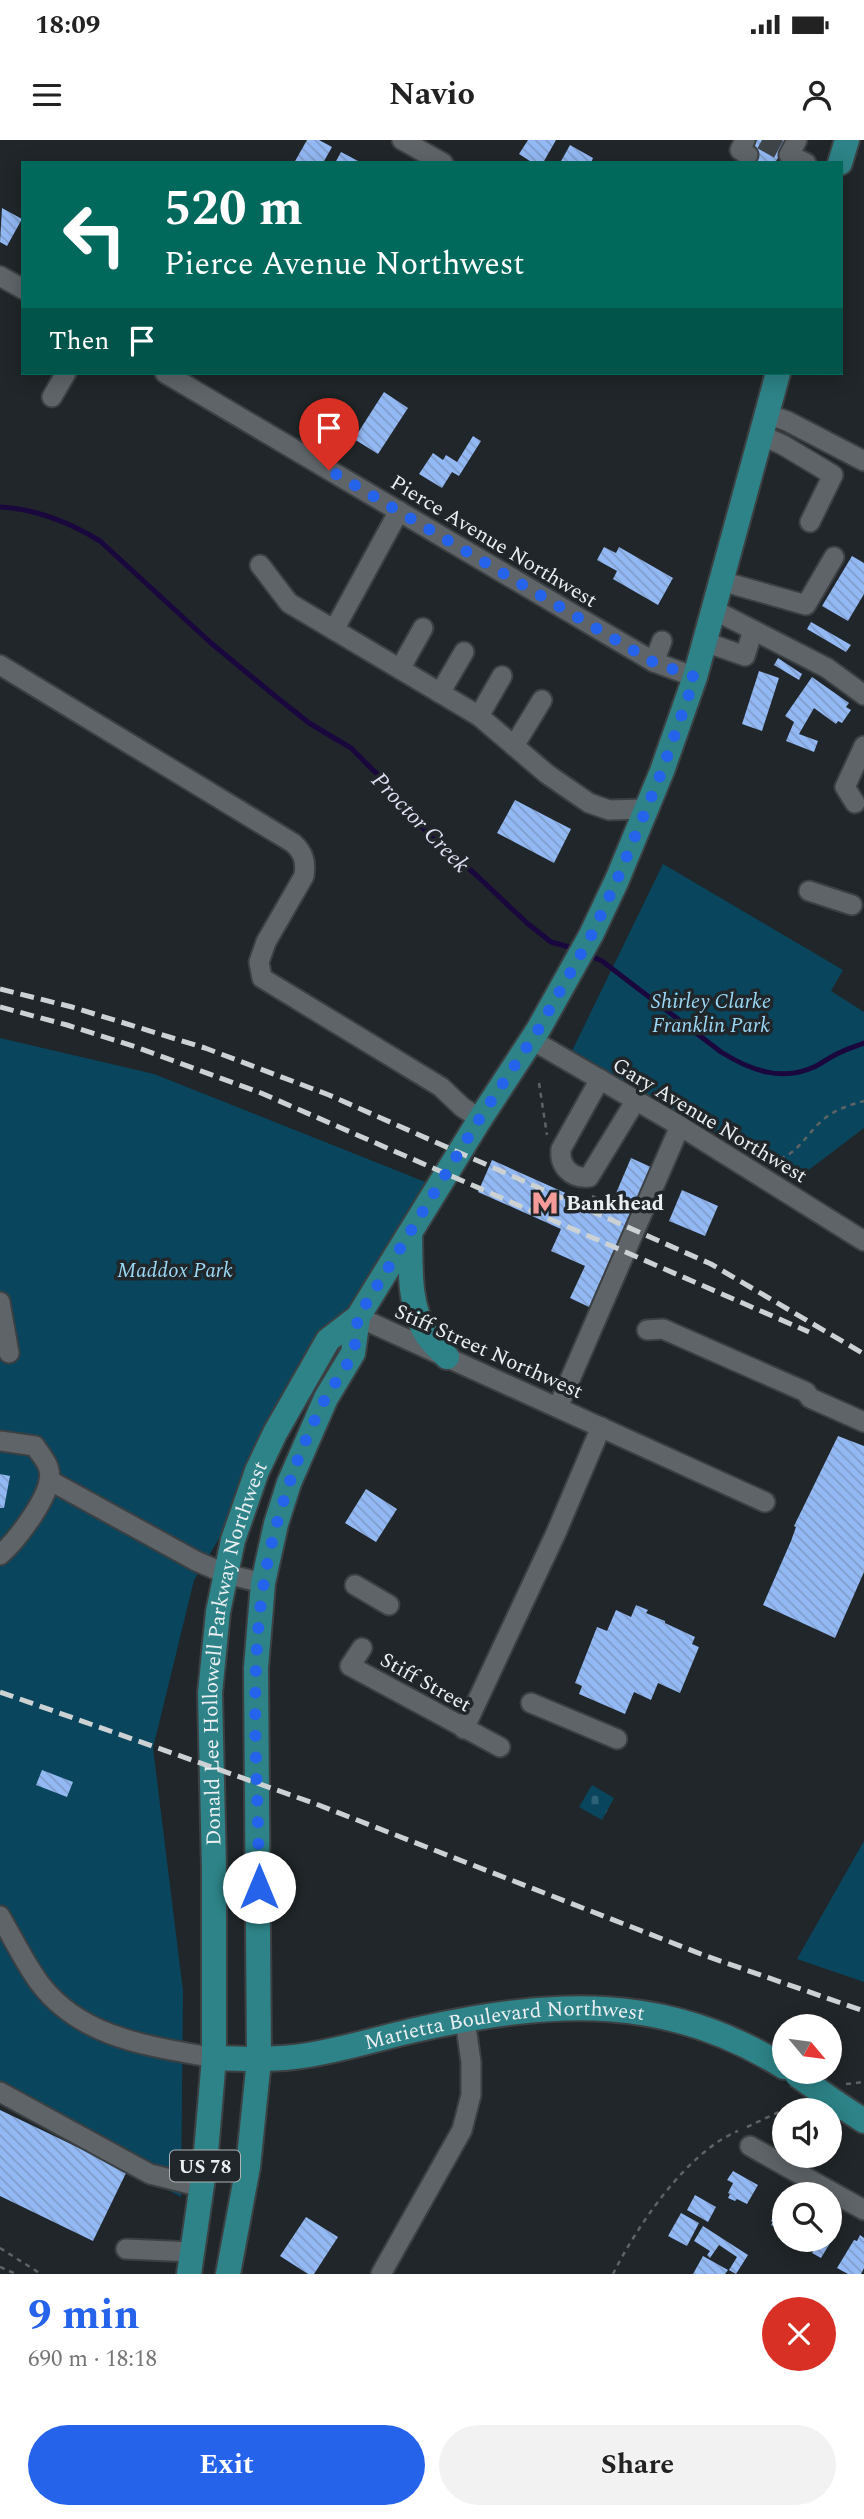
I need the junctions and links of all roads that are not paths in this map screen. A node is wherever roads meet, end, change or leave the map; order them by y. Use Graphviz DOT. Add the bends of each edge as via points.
graph roads {
  1 [pos="402,140"];
  2 [pos="847,140"];
  3 [pos="439,161"];
  4 [pos="840,161"];
  5 [pos="0,275"];
  6 [pos="21,288"];
  7 [pos="65,375"];
  8 [pos="167,375"];
  9 [pos="777,375"];
  10 [pos="52,397"];
  11 [pos="764,424"];
  12 [pos="864,461"];
  13 [pos="399,511"];
  14 [pos="810,522"];
  15 [pos="834,557"];
  16 [pos="260,565"];
  17 [pos="721,581"];
  18 [pos="713,610"];
  19 [pos="423,628"];
  20 [pos="334,629"];
  21 [pos="753,630"];
  22 [pos="662,641"];
  23 [pos="705,642"];
  24 [pos="464,652"];
  25 [pos="653,662"];
  26 [pos="0,665"];
  27 [pos="400,669"];
  28 [pos="502,676"];
  29 [pos="695,677"];
  30 [pos="440,693"];
  31 [pos="864,695"];
  32 [pos="542,700"];
  33 [pos="478,716"];
  34 [pos="514,746"];
  35 [pos="864,746"];
  36 [pos="855,803"];
  37 [pos="645,809"];
  38 [pos="810,891"];
  39 [pos="852,905"];
  40 [pos="532,1040"];
  41 [pos="600,1079"];
  42 [pos="636,1100"];
  43 [pos="480,1118"];
  44 [pos="680,1126"];
  45 [pos="410,1234"];
  46 [pos="864,1241"];
  47 [pos="0,1301"];
  48 [pos="358,1317"];
  49 [pos="647,1330"];
  50 [pos="9,1353"];
  51 [pos="447,1357"];
  52 [pos="558,1407"];
  53 [pos="864,1422"];
  54 [pos="601,1427"];
  55 [pos="0,1441"];
  56 [pos="49,1480"];
  57 [pos="765,1502"];
  58 [pos="0,1555"];
  59 [pos="226,1574"];
  60 [pos="263,1583"];
  61 [pos="355,1585"];
  62 [pos="389,1605"];
  63 [pos="362,1648"];
  64 [pos="531,1703"];
  65 [pos="464,1729"];
  66 [pos="617,1739"];
  67 [pos="500,1747"];
  68 [pos="0,1916"];
  69 [pos="465,2020"];
  70 [pos="214,2058"];
  71 [pos="259,2060"];
  72 [pos="772,2061"];
  73 [pos="817,2084"];
  74 [pos="0,2092"];
  75 [pos="864,2122"];
  76 [pos="750,2146"];
  77 [pos="202,2187"];
  78 [pos="864,2210"];
  79 [pos="127,2249"];
  80 [pos="190,2263"];
  81 [pos="228,2274"];
  82 [pos="382,2274"];
  1 -- 3 [label="street"];
  2 -- 4 [label="main road"];
  5 -- 6 [label="street"];
  7 -- 10 [label="street"];
  8 -- 13 [label="street, Pierce Avenue Northwest"];
  9 -- 11 [label="main road, Donald Lee Hollowell Parkway Northwest / US 78"];
  11 -- 12 [label="street" via="788,421"];
  11 -- 14 [label="street" via="783,445 833,475"];
  11 -- 17 [label="main road, Donald Lee Hollowell Parkway Northwest / US 78"];
  13 -- 20 [label="street"];
  13 -- 25 [label="street, Pierce Avenue Northwest"];
  15 -- 17 [label="street" via="806,605"];
  16 -- 20 [label="street" via="289,603"];
  17 -- 18 [label="main road, Donald Lee Hollowell Parkway Northwest / US 78"];
  18 -- 21 [label="street"];
  18 -- 23 [label="main road, Donald Lee Hollowell Parkway Northwest / US 78"];
  19 -- 27 [label="street"];
  20 -- 27 [label="street"];
  21 -- 23 [label="street" via="745,656"];
  21 -- 31 [label="street" via="827,668"];
  22 -- 25 [label="street"];
  23 -- 29 [label="main road, Donald Lee Hollowell Parkway Northwest / US 78"];
  24 -- 30 [label="street"];
  25 -- 29 [label="street, Pierce Avenue Northwest"];
  26 -- 43 [label="street" via="301,851 304,876 266,942 258,962 262,978 442,1087"];
  27 -- 30 [label="street"];
  28 -- 33 [label="street"];
  29 -- 37 [label="main road, Donald Lee Hollowell Parkway Northwest / US 78"];
  30 -- 33 [label="street"];
  32 -- 34 [label="street"];
  33 -- 34 [label="street"];
  34 -- 37 [label="street" via="589,803 609,810"];
  35 -- 36 [label="street" via="845,787"];
  37 -- 40 [label="main road, Donald Lee Hollowell Parkway Northwest / US 78" via="591,936"];
  38 -- 39 [label="street"];
  40 -- 41 [label="street, Gary Avenue Northwest"];
  40 -- 43 [label="main road, Donald Lee Hollowell Parkway Northwest / US 78"];
  41 -- 42 [label="street, Gary Avenue Northwest"];
  41 -- 42 [label="street" via="561,1149 562,1166 569,1172 589,1177"];
  42 -- 44 [label="street, Gary Avenue Northwest"];
  43 -- 45 [label="main road, Donald Lee Hollowell Parkway Northwest / US 78"];
  44 -- 46 [label="street, Gary Avenue Northwest"];
  44 -- 52 [label="street"];
  45 -- 48 [label="main road, Donald Lee Hollowell Parkway Northwest / US 78"];
  45 -- 51 [label="main road" via="416,1313 426,1334"];
  47 -- 50 [label="street"];
  48 -- 51 [label="street, Stiff Street Northwest"];
  48 -- 59 [label="main road, Donald Lee Hollowell Parkway Northwest / US 78" via="328,1340 275,1433 244,1507"];
  48 -- 60 [label="main road, Donald Lee Hollowell Parkway Northwest / US 78" via="353,1353 326,1398 289,1483"];
  49 -- 53 [label="street" via="663,1329"];
  51 -- 52 [label="street, Stiff Street Northwest"];
  52 -- 54 [label="street, Stiff Street Northwest"];
  54 -- 57 [label="street, Stiff Street Northwest"];
  54 -- 65 [label="street"];
  55 -- 56 [label="street" via="35,1446 50,1469"];
  56 -- 58 [label="street" via="42,1502"];
  56 -- 59 [label="street"];
  59 -- 60 [label="street"];
  59 -- 70 [label="main road, Donald Lee Hollowell Parkway Northwest / US 78" via="210,1693"];
  60 -- 71 [label="main road, Donald Lee Hollowell Parkway Northwest / US 78" via="256,1680"];
  61 -- 62 [label="street"];
  63 -- 65 [label="street, Stiff Street" via="350,1665"];
  64 -- 66 [label="street"];
  65 -- 67 [label="street, Stiff Street"];
  68 -- 70 [label="street" via="39,1983 84,2023 127,2040"];
  69 -- 71 [label="main road, Marietta Boulevard Northwest" via="297,2057"];
  69 -- 72 [label="main road, Marietta Boulevard Northwest" via="561,2007 621,2009 706,2029"];
  69 -- 82 [label="street" via="471,2095 462,2130"];
  70 -- 71 [label="main road, Marietta Boulevard Northwest"];
  70 -- 77 [label="main road, Donald Lee Hollowell Parkway Northwest / US 78"];
  71 -- 81 [label="main road, Donald Lee Hollowell Parkway Northwest / US 78" via="248,2167"];
  73 -- 75 [label="main road, Marietta Boulevard Northwest, bridge" via="839,2094"];
  74 -- 77 [label="street" via="150,2174"];
  76 -- 78 [label="street"];
  77 -- 80 [label="main road, Donald Lee Hollowell Parkway Northwest / US 78"];
  79 -- 80 [label="street"];
}
